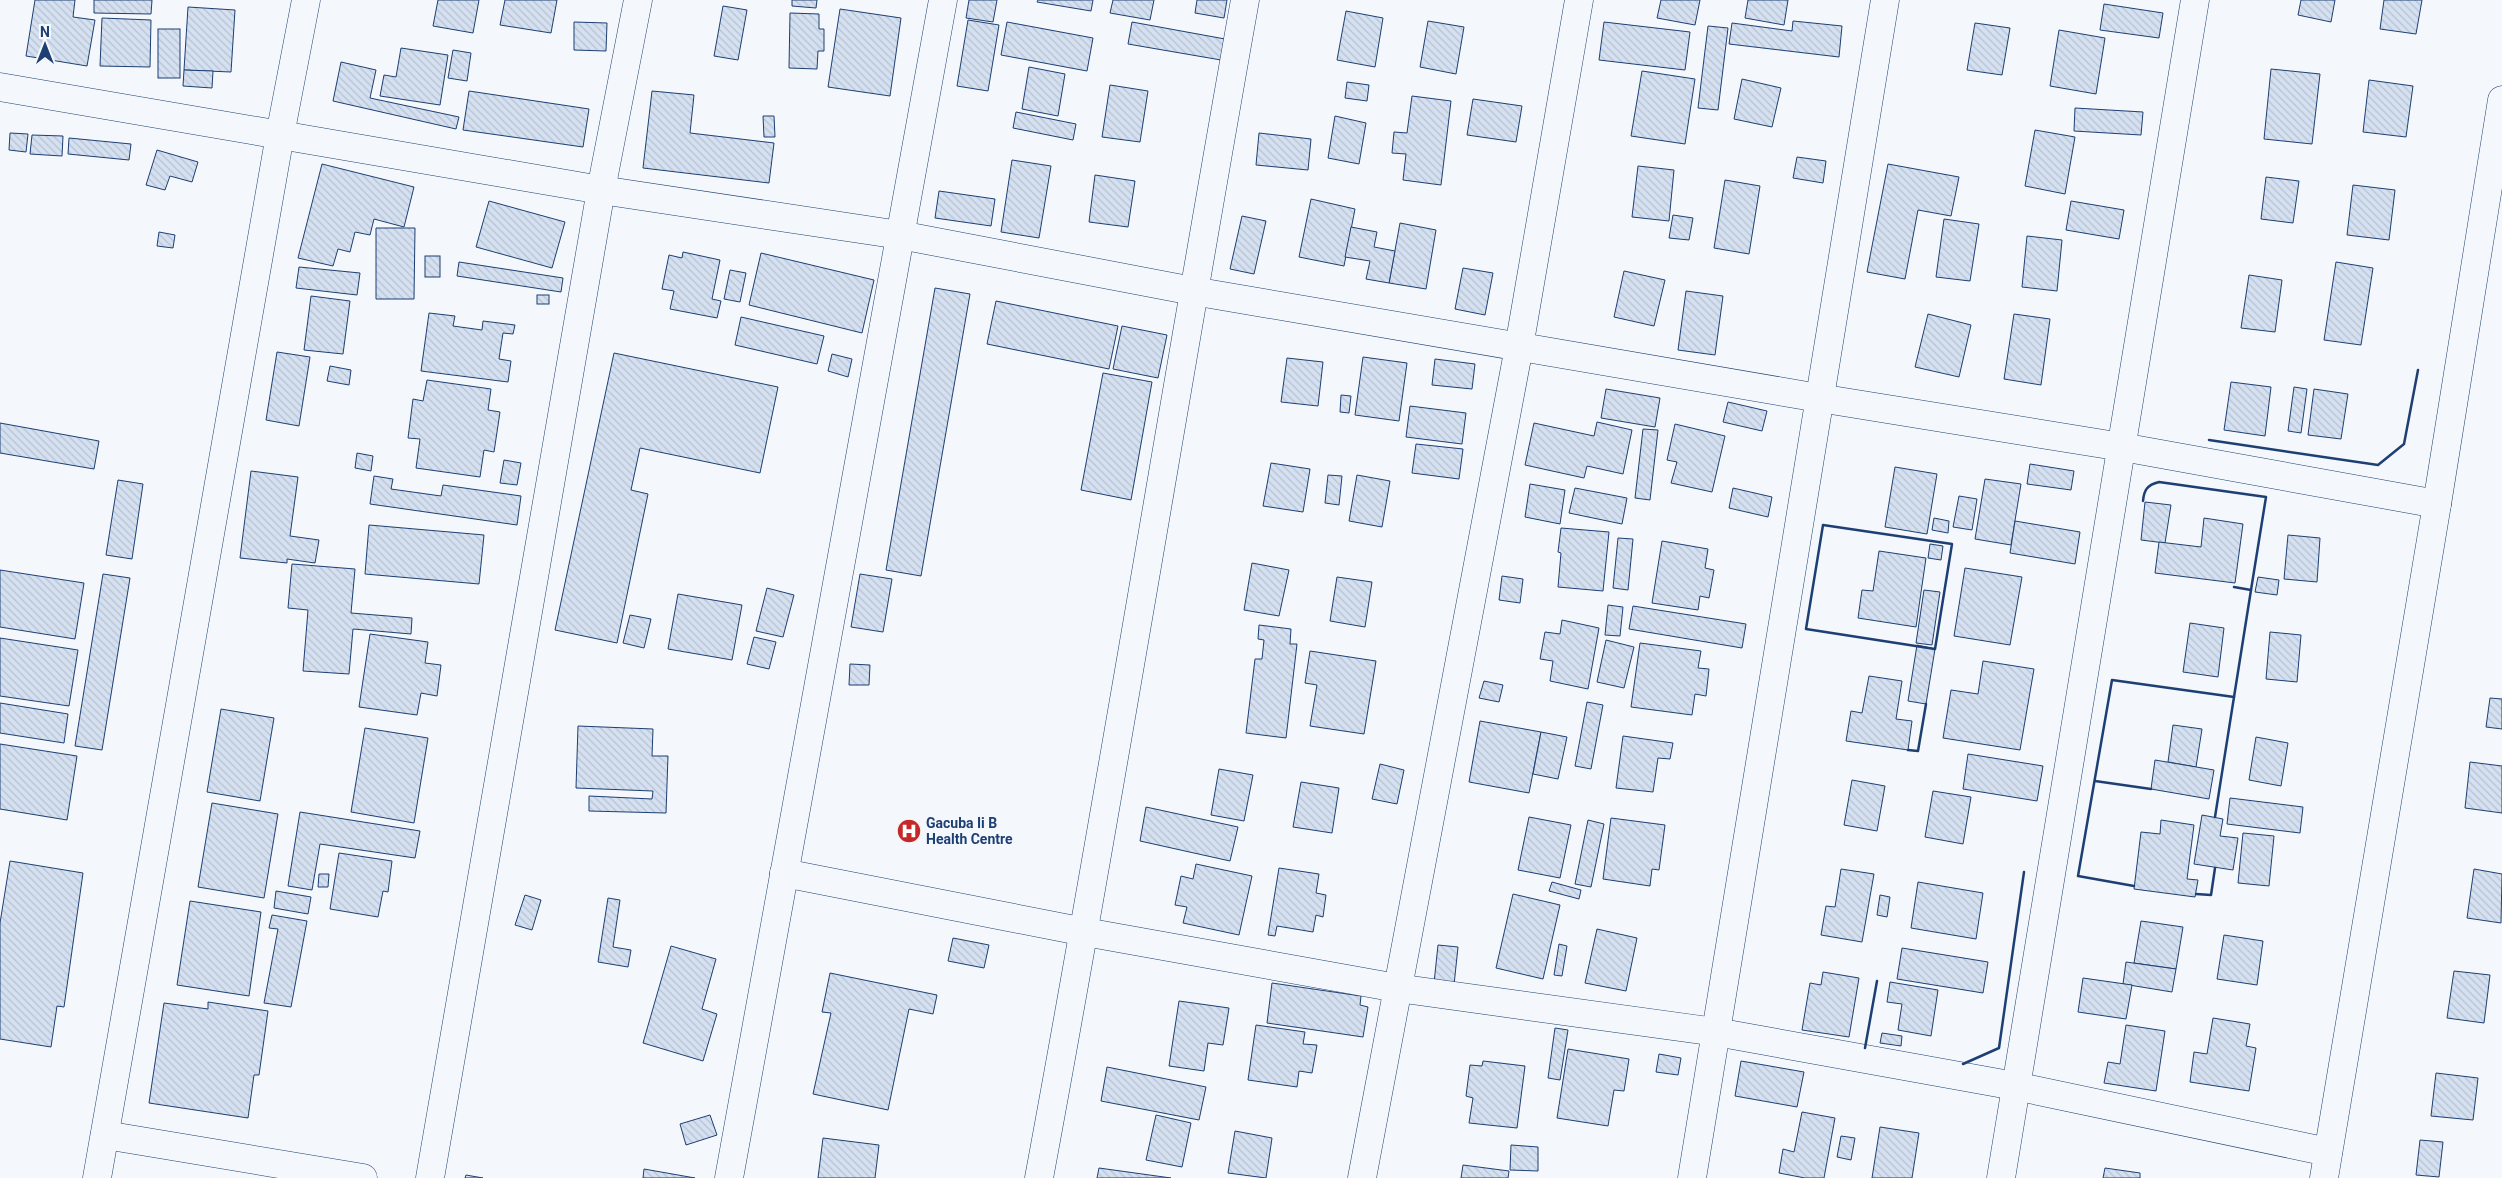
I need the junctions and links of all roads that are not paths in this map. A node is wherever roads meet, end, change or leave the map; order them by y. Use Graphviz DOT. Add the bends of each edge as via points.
graph roads {
  1 [pos="306,0"];
  2 [pos="638,0"];
  3 [pos="943,0"];
  4 [pos="1245,0"];
  5 [pos="1579,0"];
  6 [pos="1885,0"];
  7 [pos="2195,0"];
  8 [pos="0,87"];
  9 [pos="2502,100"];
  10 [pos="280,135"];
  11 [pos="601,190"];
  12 [pos="900,235"];
  13 [pos="1193,291"];
  14 [pos="1519,347"];
  15 [pos="1819,398"];
  16 [pos="2122,447"];
  17 [pos="2437,504"];
  18 [pos="784,873"];
  19 [pos="1085,932"];
  20 [pos="1397,988"];
  21 [pos="1716,1032"];
  22 [pos="2015,1086"];
  23 [pos="105,1135"];
  24 [pos="2326,1165"];
  25 [pos="98,1178"];
  26 [pos="363,1178"];
  27 [pos="430,1178"];
  28 [pos="729,1178"];
  29 [pos="1039,1178"];
  30 [pos="1362,1178"];
  31 [pos="1692,1178"];
  32 [pos="2001,1178"];
  1 -- 10 [label="street"];
  2 -- 11 [label="street"];
  3 -- 12 [label="street"];
  4 -- 13 [label="street"];
  5 -- 14 [label="street"];
  6 -- 15 [label="street"];
  7 -- 16 [label="street"];
  8 -- 10 [label="street"];
  9 -- 17 [label="street"];
  10 -- 11 [label="street"];
  10 -- 23 [label="street"];
  11 -- 12 [label="street"];
  11 -- 27 [label="street"];
  12 -- 13 [label="street"];
  12 -- 18 [label="street"];
  13 -- 14 [label="street"];
  13 -- 19 [label="street"];
  14 -- 15 [label="street"];
  14 -- 20 [label="street"];
  15 -- 16 [label="street"];
  15 -- 21 [label="street"];
  16 -- 17 [label="street"];
  16 -- 22 [label="street"];
  17 -- 24 [label="street"];
  18 -- 19 [label="street"];
  18 -- 28 [label="street"];
  19 -- 20 [label="street"];
  19 -- 29 [label="street"];
  20 -- 21 [label="street"];
  20 -- 30 [label="street"];
  21 -- 22 [label="street"];
  21 -- 31 [label="street"];
  22 -- 24 [label="street"];
  22 -- 32 [label="street"];
  23 -- 25 [label="street"];
  23 -- 26 [label="street"];
}
